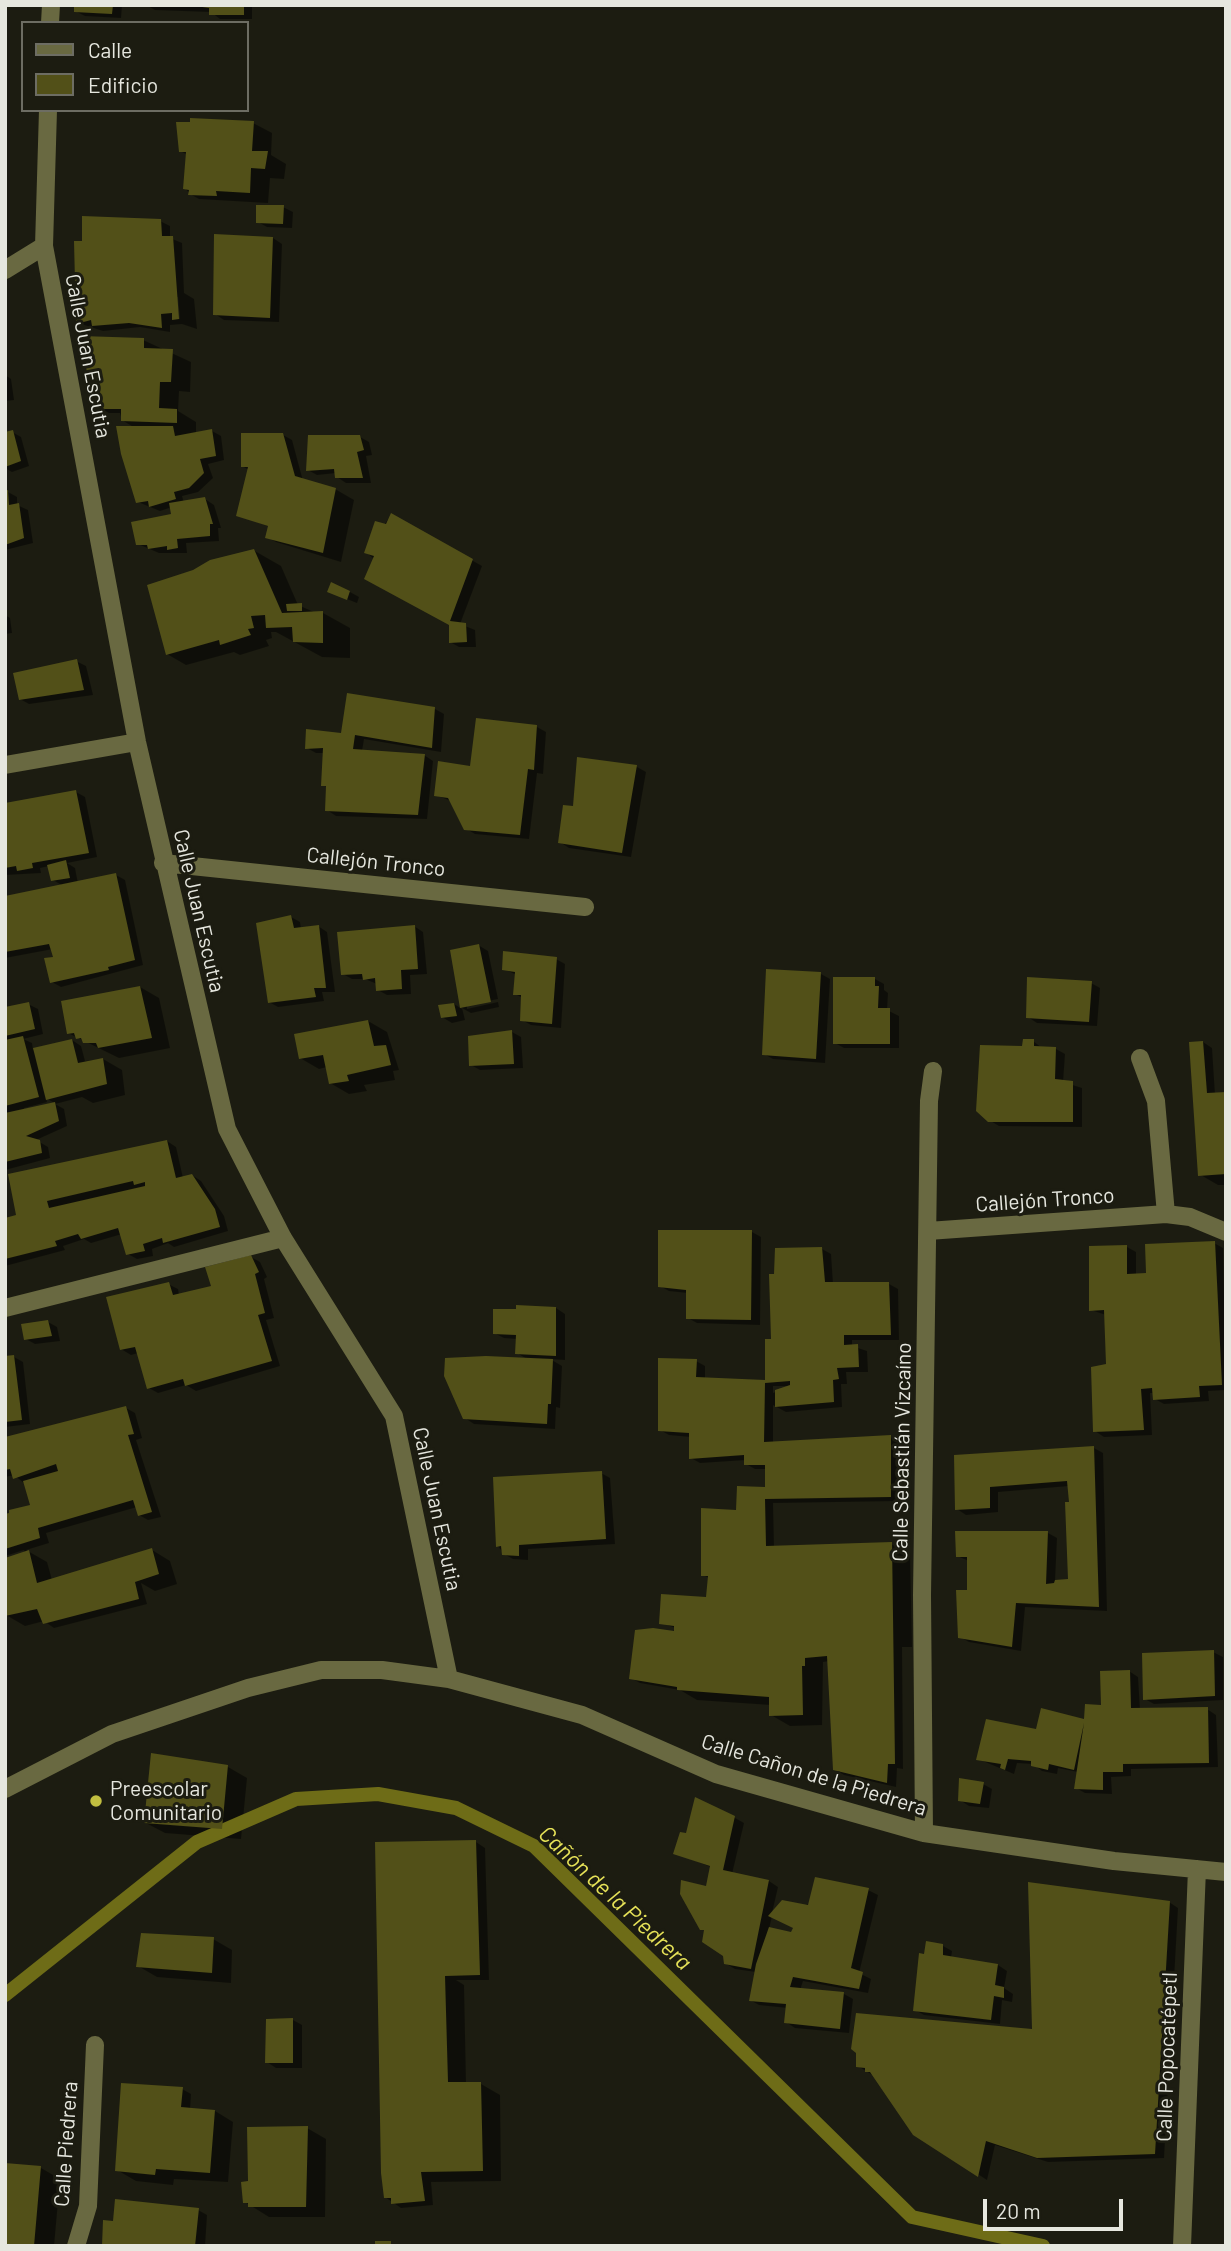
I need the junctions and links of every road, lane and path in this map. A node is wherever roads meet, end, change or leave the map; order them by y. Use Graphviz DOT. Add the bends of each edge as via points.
graph roads {
  1 [pos="48,112"];
  2 [pos="44,246"];
  3 [pos="5,270"];
  4 [pos="137,742"];
  5 [pos="5,765"];
  6 [pos="163,863"];
  7 [pos="585,907"];
  8 [pos="1140,1058"];
  9 [pos="933,1071"];
  10 [pos="1166,1214"];
  11 [pos="928,1231"];
  12 [pos="1226,1232"];
  13 [pos="283,1238"];
  14 [pos="5,1308"];
  15 [pos="449,1679"];
  16 [pos="5,1789"];
  17 [pos="924,1833"];
  18 [pos="1197,1869"];
  19 [pos="1226,1872"];
  20 [pos="95,2045"];
  21 [pos="76,2246"];
  22 [pos="1182,2246"];
  1 -- 2 [label="street, Calle Juan Escutia"];
  2 -- 3 [label="street"];
  2 -- 4 [label="street, Calle Juan Escutia"];
  4 -- 5 [label="street"];
  4 -- 6 [label="street, Calle Juan Escutia"];
  6 -- 7 [label="street, Callejón Tronco"];
  6 -- 13 [label="street, Calle Juan Escutia" via="227,1129"];
  8 -- 10 [label="street" via="1156,1101"];
  9 -- 11 [label="street, Calle Sebastián Vizcaíno"];
  10 -- 11 [label="street, Callejón Tronco"];
  10 -- 12 [label="street, Callejón Tronco" via="1190,1217"];
  11 -- 17 [label="street, Calle Sebastián Vizcaíno" via="922,1595"];
  13 -- 14 [label="street"];
  13 -- 15 [label="street, Calle Juan Escutia" via="394,1416"];
  15 -- 16 [label="street, Calle Cañon de la Piedrera" via="382,1670 309,1672 112,1734"];
  15 -- 17 [label="street, Calle Cañon de la Piedrera" via="582,1715 716,1774"];
  17 -- 18 [label="street, Calle Cañon de la Piedrera"];
  18 -- 19 [label="street, Calle Cañon de la Piedrera"];
  18 -- 22 [label="street, Calle Popocatépetl"];
  20 -- 21 [label="street, Calle Piedrera" via="88,2206"];
}
